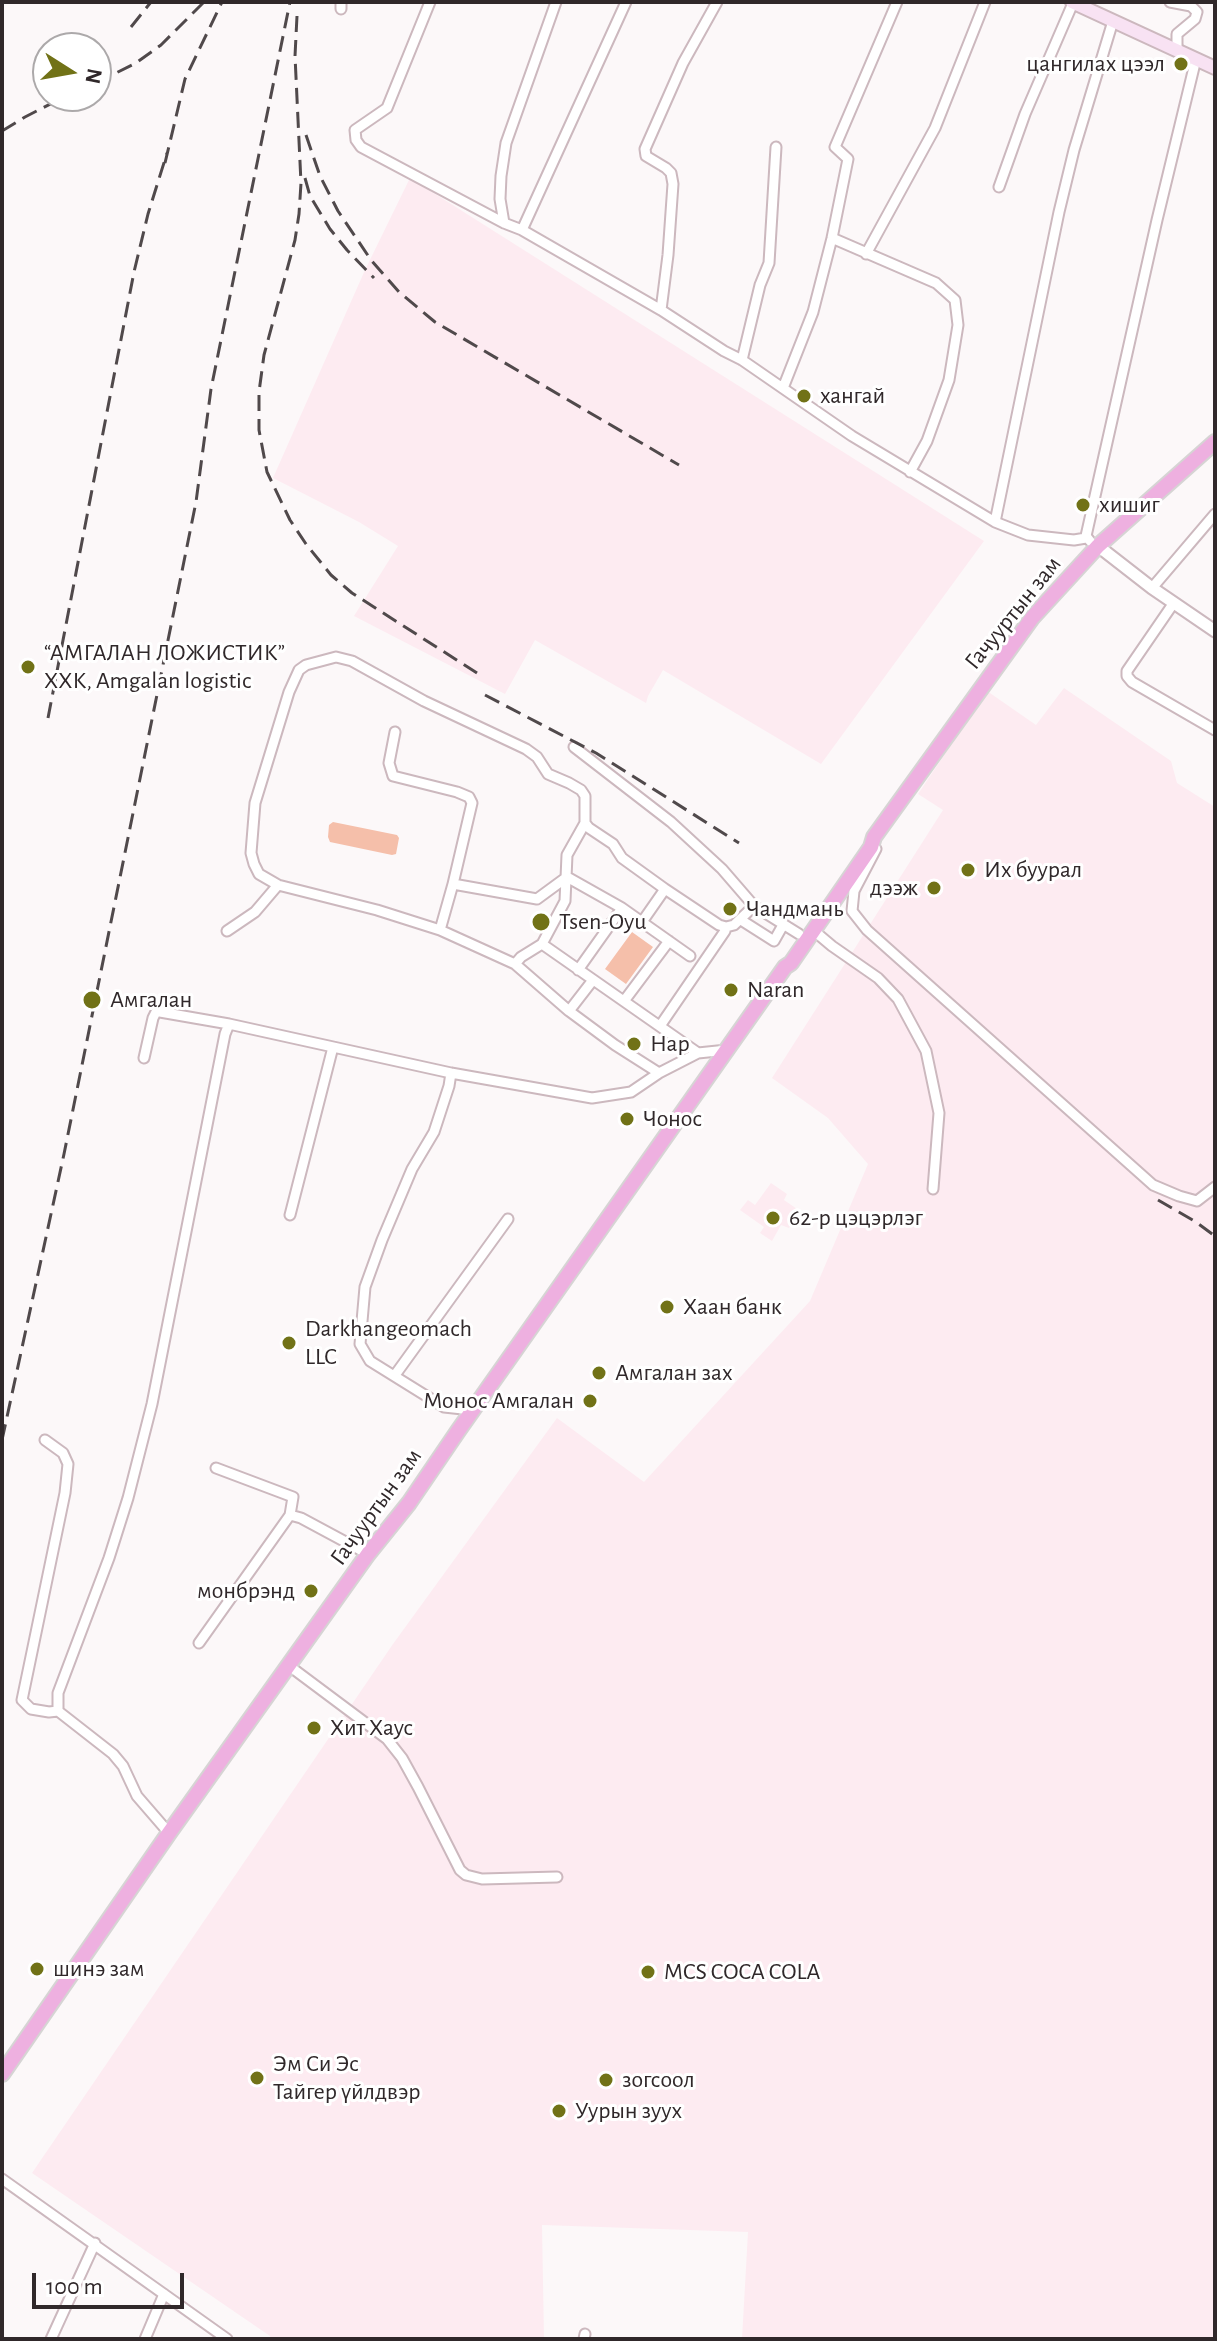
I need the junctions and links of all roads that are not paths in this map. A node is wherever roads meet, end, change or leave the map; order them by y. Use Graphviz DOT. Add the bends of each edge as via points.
graph roads {
  1 [pos="430,2"];
  2 [pos="556,2"];
  3 [pos="626,2"];
  4 [pos="717,2"];
  5 [pos="897,2"];
  6 [pos="985,2"];
  7 [pos="1073,2"];
  8 [pos="1170,2"];
  9 [pos="1113,21"];
  10 [pos="1177,51"];
  11 [pos="1196,59"];
  12 [pos="1215,68"];
  13 [pos="776,147"];
  14 [pos="999,187"];
  15 [pos="504,223"];
  16 [pos="522,230"];
  17 [pos="832,238"];
  18 [pos="866,254"];
  19 [pos="661,310"];
  20 [pos="742,360"];
  21 [pos="783,388"];
  22 [pos="1215,442"];
  23 [pos="910,472"];
  24 [pos="1215,514"];
  25 [pos="995,522"];
  26 [pos="1092,542"];
  27 [pos="1152,588"];
  28 [pos="1173,604"];
  29 [pos="1215,631"];
  30 [pos="1215,730"];
  31 [pos="395,732"];
  32 [pos="574,747"];
  33 [pos="585,823"];
  34 [pos="877,839"];
  35 [pos="567,877"];
  36 [pos="453,884"];
  37 [pos="278,885"];
  38 [pos="665,889"];
  39 [pos="754,906"];
  40 [pos="622,908"];
  41 [pos="741,920"];
  42 [pos="642,922"];
  43 [pos="783,925"];
  44 [pos="726,927"];
  45 [pos="440,930"];
  46 [pos="227,931"];
  47 [pos="806,932"];
  48 [pos="669,941"];
  49 [pos="542,944"];
  50 [pos="690,956"];
  51 [pos="515,964"];
  52 [pos="578,970"];
  53 [pos="593,980"];
  54 [pos="624,1001"];
  55 [pos="569,1011"];
  56 [pos="229,1024"];
  57 [pos="660,1026"];
  58 [pos="333,1047"];
  59 [pos="727,1050"];
  60 [pos="698,1053"];
  61 [pos="144,1058"];
  62 [pos="451,1073"];
  63 [pos="659,1073"];
  64 [pos="1215,1187"];
  65 [pos="933,1189"];
  66 [pos="290,1215"];
  67 [pos="508,1219"];
  68 [pos="395,1375"];
  69 [pos="472,1410"];
  70 [pos="45,1440"];
  71 [pos="216,1468"];
  72 [pos="290,1515"];
  73 [pos="368,1554"];
  74 [pos="199,1643"];
  75 [pos="288,1665"];
  76 [pos="58,1711"];
  77 [pos="169,1833"];
  78 [pos="557,1877"];
  79 [pos="2,2074"];
  80 [pos="3,2184"];
  81 [pos="95,2243"];
  82 [pos="164,2294"];
  83 [pos="214,2335"];
  84 [pos="51,2339"];
  85 [pos="145,2339"];
  86 [pos="227,2339"];
  1 -- 15 [label="street" via="387,108 355,130 356,140"];
  2 -- 15 [label="street" via="506,143 500,187"];
  3 -- 16 [label="street"];
  4 -- 19 [label="street" via="645,149 646,156 671,173 673,184"];
  5 -- 17 [label="street" via="835,147 848,159"];
  6 -- 18 [label="street" via="935,128"];
  7 -- 9 [label="main road"];
  7 -- 14 [label="street"];
  8 -- 10 [label="street" via="1197,12 1177,34"];
  9 -- 10 [label="main road"];
  9 -- 25 [label="street" via="1059,212"];
  10 -- 11 [label="main road"];
  11 -- 12 [label="main road"];
  11 -- 26 [label="street" via="1157,220"];
  13 -- 20 [label="street" via="769,263"];
  15 -- 16 [label="street"];
  16 -- 19 [label="street"];
  17 -- 18 [label="street"];
  17 -- 21 [label="street" via="813,312"];
  18 -- 23 [label="street" via="936,283 955,300 958,325 949,380"];
  19 -- 20 [label="street"];
  20 -- 21 [label="street"];
  21 -- 23 [label="street"];
  22 -- 26 [label="highway, Гачууртын зам"];
  23 -- 25 [label="street"];
  24 -- 27 [label="street"];
  25 -- 26 [label="street" via="1028,535"];
  26 -- 27 [label="street"];
  26 -- 34 [label="highway, Гачууртын зам" via="1032,618"];
  27 -- 28 [label="street"];
  28 -- 29 [label="street"];
  28 -- 30 [label="street" via="1127,676"];
  31 -- 36 [label="street" via="389,763 393,776 457,792 472,803"];
  32 -- 39 [label="street" via="671,822"];
  33 -- 35 [label="street" via="567,855"];
  33 -- 37 [label="street" via="581,790 548,774 526,749 336,657 306,665 295,676 255,803 254,864 259,874"];
  33 -- 38 [label="street"];
  34 -- 47 [label="highway, Гачууртын зам"];
  34 -- 64 [label="street" via="854,891 852,911 867,930 1153,1185 1197,1201"];
  35 -- 36 [label="street" via="537,899"];
  35 -- 40 [label="street"];
  35 -- 49 [label="street" via="565,901"];
  36 -- 45 [label="street"];
  37 -- 45 [label="street"];
  37 -- 46 [label="street" via="255,912"];
  38 -- 42 [label="street"];
  38 -- 44 [label="street"];
  39 -- 41 [label="street"];
  39 -- 43 [label="street"];
  40 -- 42 [label="street"];
  40 -- 52 [label="street"];
  41 -- 43 [label="street" via="774,941"];
  41 -- 44 [label="street"];
  42 -- 48 [label="street"];
  43 -- 47 [label="street"];
  44 -- 57 [label="street"];
  45 -- 51 [label="street"];
  47 -- 59 [label="highway, Гачууртын зам" via="791,963"];
  47 -- 65 [label="street" via="878,978 898,999 926,1051 939,1113"];
  48 -- 50 [label="street"];
  48 -- 54 [label="street"];
  49 -- 51 [label="street"];
  49 -- 52 [label="street"];
  51 -- 55 [label="street"];
  52 -- 53 [label="street"];
  53 -- 54 [label="street"];
  53 -- 55 [label="street"];
  54 -- 57 [label="street"];
  55 -- 63 [label="street"];
  56 -- 58 [label="street"];
  56 -- 61 [label="street" via="156,1012"];
  56 -- 76 [label="street" via="152,1404 109,1558 58,1693"];
  57 -- 60 [label="street"];
  58 -- 62 [label="street"];
  58 -- 66 [label="street"];
  59 -- 60 [label="street"];
  59 -- 69 [label="highway, Гачууртын зам"];
  60 -- 63 [label="street"];
  62 -- 63 [label="street" via="592,1098 631,1092"];
  62 -- 68 [label="street" via="434,1132 412,1169 365,1287 360,1344 370,1361"];
  67 -- 68 [label="street"];
  68 -- 69 [label="street" via="444,1407"];
  69 -- 73 [label="highway, Гачууртын зам"];
  70 -- 76 [label="street" via="63,1453 68,1464 22,1700 31,1709"];
  71 -- 72 [label="street" via="293,1497"];
  72 -- 73 [label="street"];
  72 -- 74 [label="street"];
  73 -- 75 [label="highway, Гачууртын зам"];
  75 -- 77 [label="highway, Гачууртын зам"];
  75 -- 78 [label="street" via="387,1739 466,1875"];
  76 -- 77 [label="street" via="113,1754 137,1796"];
  77 -- 79 [label="highway, Гачууртын зам"];
  80 -- 81 [label="street"];
  81 -- 82 [label="street"];
  81 -- 84 [label="street"];
  82 -- 83 [label="street"];
  82 -- 85 [label="street"];
  83 -- 86 [label="street"];
}
